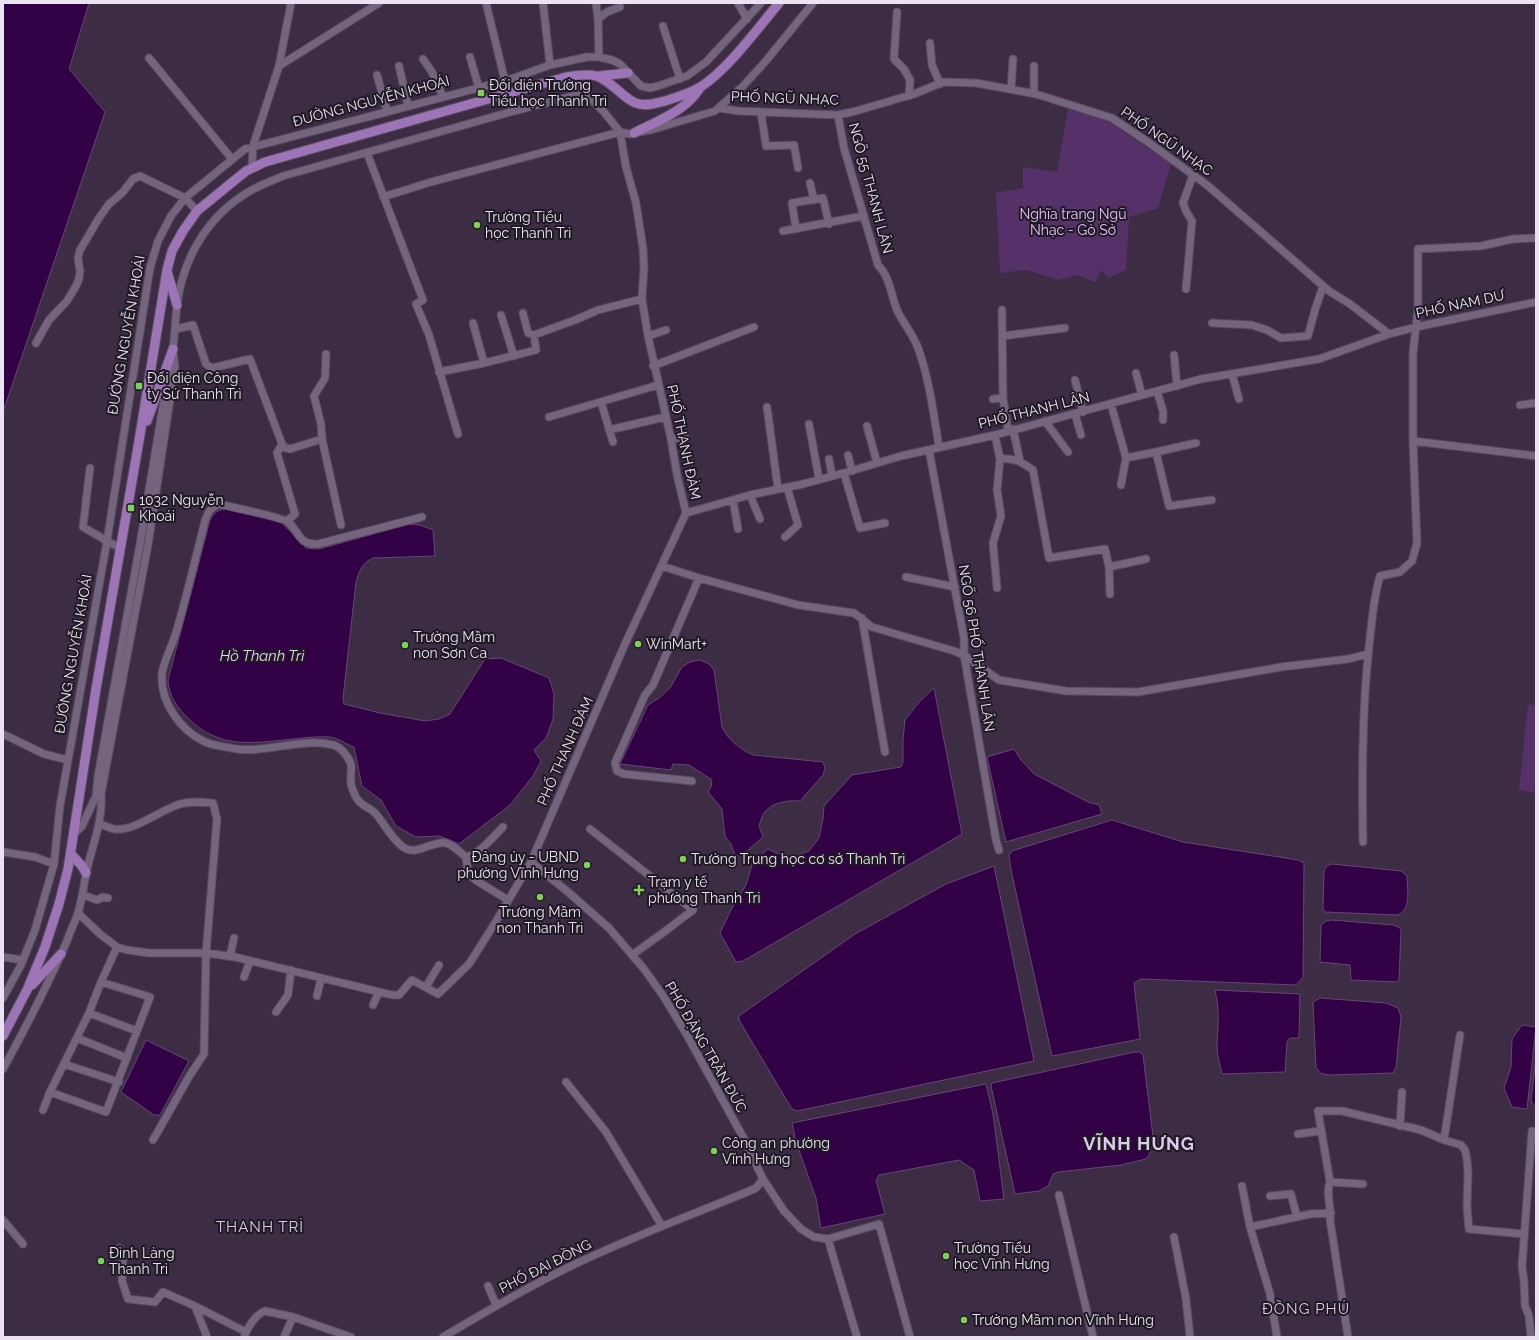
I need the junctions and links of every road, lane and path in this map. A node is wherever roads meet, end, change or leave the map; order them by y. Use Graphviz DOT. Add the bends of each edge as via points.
graph roads {
  1 [pos="291,3"];
  2 [pos="379,3"];
  3 [pos="486,3"];
  4 [pos="543,3"];
  5 [pos="596,3"];
  6 [pos="738,3"];
  7 [pos="761,3"];
  8 [pos="779,3"];
  9 [pos="813,3"];
  10 [pos="620,7"];
  11 [pos="897,12"];
  12 [pos="598,19"];
  13 [pos="747,19"];
  14 [pos="663,26"];
  15 [pos="930,43"];
  16 [pos="470,57"];
  17 [pos="599,57"];
  18 [pos="149,58"];
  19 [pos="423,59"];
  20 [pos="1013,59"];
  21 [pos="550,65"];
  22 [pos="279,66"];
  23 [pos="399,66"];
  24 [pos="1034,66"];
  25 [pos="628,73"];
  26 [pos="377,75"];
  27 [pos="598,76"];
  28 [pos="680,79"];
  29 [pos="504,81"];
  30 [pos="554,81"];
  31 [pos="940,84"];
  32 [pos="701,87"];
  33 [pos="479,88"];
  34 [pos="1011,89"];
  35 [pos="585,93"];
  36 [pos="1034,93"];
  37 [pos="909,96"];
  38 [pos="443,97"];
  39 [pos="408,106"];
  40 [pos="719,108"];
  41 [pos="387,111"];
  42 [pos="761,112"];
  43 [pos="838,115"];
  44 [pos="620,132"];
  45 [pos="634,133"];
  46 [pos="253,146"];
  47 [pos="367,153"];
  48 [pos="232,159"];
  49 [pos="252,167"];
  50 [pos="798,168"];
  51 [pos="1193,175"];
  52 [pos="810,183"];
  53 [pos="383,197"];
  54 [pos="185,198"];
  55 [pos="814,200"];
  56 [pos="197,211"];
  57 [pos="863,216"];
  58 [pos="829,224"];
  59 [pos="796,229"];
  60 [pos="783,231"];
  61 [pos="1536,238"];
  62 [pos="166,270"];
  63 [pos="1323,286"];
  64 [pos="1186,289"];
  65 [pos="642,299"];
  66 [pos="1536,302"];
  67 [pos="177,305"];
  68 [pos="1002,310"];
  69 [pos="523,313"];
  70 [pos="501,315"];
  71 [pos="473,323"];
  72 [pos="1212,323"];
  73 [pos="1416,326"];
  74 [pos="754,327"];
  75 [pos="1065,328"];
  76 [pos="176,329"];
  77 [pos="666,330"];
  78 [pos="534,334"];
  79 [pos="1389,334"];
  80 [pos="648,336"];
  81 [pos="1002,336"];
  82 [pos="36,343"];
  83 [pos="173,349"];
  84 [pos="326,354"];
  85 [pos="1174,355"];
  86 [pos="514,356"];
  87 [pos="484,363"];
  88 [pos="653,366"];
  89 [pos="439,372"];
  90 [pos="1136,373"];
  91 [pos="1232,374"];
  92 [pos="1075,380"];
  93 [pos="658,385"];
  94 [pos="1177,386"];
  95 [pos="1157,391"];
  96 [pos="1142,395"];
  97 [pos="1003,398"];
  98 [pos="993,399"];
  99 [pos="1239,399"];
  100 [pos="601,402"];
  101 [pos="1536,403"];
  102 [pos="1111,404"];
  103 [pos="1520,405"];
  104 [pos="767,407"];
  105 [pos="1083,412"];
  106 [pos="1075,414"];
  107 [pos="549,417"];
  108 [pos="665,417"];
  109 [pos="1163,420"];
  110 [pos="1045,421"];
  111 [pos="809,424"];
  112 [pos="868,426"];
  113 [pos="609,430"];
  114 [pos="1011,430"];
  115 [pos="458,434"];
  116 [pos="994,435"];
  117 [pos="1081,435"];
  118 [pos="685,437"];
  119 [pos="671,439"];
  120 [pos="322,440"];
  121 [pos="139,441"];
  122 [pos="1413,441"];
  123 [pos="613,442"];
  124 [pos="1196,443"];
  125 [pos="282,444"];
  126 [pos="939,447"];
  127 [pos="929,450"];
  128 [pos="1068,452"];
  129 [pos="1156,452"];
  130 [pos="848,455"];
  131 [pos="1536,456"];
  132 [pos="829,458"];
  133 [pos="1126,458"];
  134 [pos="1000,459"];
  135 [pos="1020,461"];
  136 [pos="877,463"];
  137 [pos="90,468"];
  138 [pos="852,471"];
  139 [pos="844,473"];
  140 [pos="832,476"];
  141 [pos="819,479"];
  142 [pos="1120,485"];
  143 [pos="787,487"];
  144 [pos="778,488"];
  145 [pos="750,495"];
  146 [pos="733,500"];
  147 [pos="1212,500"];
  148 [pos="686,513"];
  149 [pos="422,516"];
  150 [pos="760,520"];
  151 [pos="287,521"];
  152 [pos="885,523"];
  153 [pos="341,525"];
  154 [pos="738,529"];
  155 [pos="785,537"];
  156 [pos="107,541"];
  157 [pos="120,548"];
  158 [pos="1146,559"];
  159 [pos="662,566"];
  160 [pos="1109,567"];
  161 [pos="906,577"];
  162 [pos="699,578"];
  163 [pos="955,586"];
  164 [pos="997,588"];
  165 [pos="1110,594"];
  166 [pos="862,618"];
  167 [pos="1368,654"];
  168 [pos="964,655"];
  169 [pos="3,734"];
  170 [pos="885,752"];
  171 [pos="68,760"];
  172 [pos="692,781"];
  173 [pos="99,795"];
  174 [pos="100,824"];
  175 [pos="503,828"];
  176 [pos="590,829"];
  177 [pos="74,835"];
  178 [pos="1363,842"];
  179 [pos="999,850"];
  180 [pos="3,852"];
  181 [pos="71,854"];
  182 [pos="466,857"];
  183 [pos="531,862"];
  184 [pos="54,864"];
  185 [pos="86,873"];
  186 [pos="83,895"];
  187 [pos="108,898"];
  188 [pos="508,900"];
  189 [pos="78,913"];
  190 [pos="234,938"];
  191 [pos="117,946"];
  192 [pos="206,953"];
  193 [pos="61,954"];
  194 [pos="632,955"];
  195 [pos="230,956"];
  196 [pos="3,958"];
  197 [pos="23,960"];
  198 [pos="250,961"];
  199 [pos="439,965"];
  200 [pos="291,970"];
  201 [pos="244,977"];
  202 [pos="321,978"];
  203 [pos="101,982"];
  204 [pos="426,987"];
  205 [pos="27,990"];
  206 [pos="379,992"];
  207 [pos="317,996"];
  208 [pos="3,998"];
  209 [pos="374,1005"];
  210 [pos="276,1012"];
  211 [pos="89,1013"];
  212 [pos="137,1031"];
  213 [pos="1460,1035"];
  214 [pos="3,1036"];
  215 [pos="77,1038"];
  216 [pos="128,1058"];
  217 [pos="64,1064"];
  218 [pos="3,1069"];
  219 [pos="119,1082"];
  220 [pos="566,1082"];
  221 [pos="50,1092"];
  222 [pos="1402,1092"];
  223 [pos="43,1110"];
  224 [pos="1400,1126"];
  225 [pos="1320,1131"];
  226 [pos="1532,1131"];
  227 [pos="1298,1134"];
  228 [pos="153,1140"];
  229 [pos="1444,1140"];
  230 [pos="1533,1163"];
  231 [pos="763,1179"];
  232 [pos="1330,1182"];
  233 [pos="1363,1184"];
  234 [pos="1242,1186"];
  235 [pos="1059,1195"];
  236 [pos="1270,1196"];
  237 [pos="1331,1213"];
  238 [pos="1297,1217"];
  239 [pos="3,1220"];
  240 [pos="662,1226"];
  241 [pos="1250,1227"];
  242 [pos="1524,1234"];
  243 [pos="1174,1237"];
  244 [pos="828,1239"];
  245 [pos="23,1244"];
  246 [pos="119,1248"];
  247 [pos="488,1286"];
  248 [pos="496,1305"];
  249 [pos="195,1306"];
  250 [pos="1532,1316"];
  251 [pos="293,1317"];
  252 [pos="245,1334"];
  253 [pos="207,1337"];
  254 [pos="284,1337"];
  255 [pos="350,1337"];
  256 [pos="443,1337"];
  257 [pos="857,1337"];
  258 [pos="910,1337"];
  259 [pos="1093,1337"];
  260 [pos="1190,1337"];
  261 [pos="1277,1337"];
  262 [pos="1348,1337"];
  263 [pos="1531,1337"];
  1 -- 22 [label="street"];
  2 -- 22 [label="street"];
  3 -- 29 [label="street"];
  4 -- 21 [label="street"];
  5 -- 12 [label="street"];
  6 -- 13 [label="street"];
  7 -- 13 [label="street, ĐƯỜNG NGUYỄN KHOÁI"];
  8 -- 32 [label="main road" via="732,59"];
  9 -- 40 [label="street" via="765,62"];
  10 -- 12 [label="street"];
  11 -- 37 [label="street" via="894,59 910,80"];
  12 -- 17 [label="street"];
  13 -- 28 [label="street, ĐƯỜNG NGUYỄN KHOÁI" via="706,62"];
  14 -- 28 [label="street"];
  15 -- 31 [label="street" via="932,65"];
  16 -- 33 [label="street"];
  17 -- 21 [label="street, ĐƯỜNG NGUYỄN KHOÁI" via="574,59"];
  17 -- 25 [label="street, ĐƯỜNG NGUYỄN KHOÁI" via="620,64"];
  18 -- 48 [label="street"];
  19 -- 38 [label="street"];
  20 -- 34 [label="street"];
  21 -- 29 [label="street, ĐƯỜNG NGUYỄN KHOÁI"];
  22 -- 46 [label="street"];
  23 -- 39 [label="street"];
  24 -- 36 [label="street"];
  25 -- 27 [label="main road, ĐƯỜNG NGUYỄN KHOÁI"];
  25 -- 28 [label="street, ĐƯỜNG NGUYỄN KHOÁI" via="646,88"];
  26 -- 41 [label="street"];
  27 -- 30 [label="main road, ĐƯỜNG NGUYỄN KHOÁI" via="580,75"];
  27 -- 32 [label="main road" via="630,100 645,105 668,100"];
  29 -- 33 [label="street, ĐƯỜNG NGUYỄN KHOÁI"];
  30 -- 35 [label="street, PHỐ THANH ĐÀM" via="568,84"];
  30 -- 49 [label="main road, ĐƯỜNG NGUYỄN KHOÁI"];
  31 -- 34 [label="street, PHỐ NGŨ NHẠC" via="976,83"];
  31 -- 37 [label="street, PHỐ NGŨ NHẠC"];
  32 -- 45 [label="main road" via="690,101"];
  33 -- 38 [label="street, ĐƯỜNG NGUYỄN KHOÁI"];
  34 -- 36 [label="street, PHỐ NGŨ NHẠC"];
  35 -- 44 [label="street, PHỐ THANH ĐÀM"];
  35 -- 47 [label="street, ĐƯỜNG NGUYỄN KHOÁI"];
  36 -- 51 [label="street, PHỐ NGŨ NHẠC" via="1112,118"];
  37 -- 43 [label="street, PHỐ NGŨ NHẠC"];
  38 -- 39 [label="street, ĐƯỜNG NGUYỄN KHOÁI"];
  39 -- 41 [label="street, ĐƯỜNG NGUYỄN KHOÁI"];
  40 -- 42 [label="street, PHỐ NGŨ NHẠC" via="739,112"];
  40 -- 45 [label="street" via="684,121"];
  41 -- 46 [label="street, ĐƯỜNG NGUYỄN KHOÁI"];
  42 -- 43 [label="street, PHỐ NGŨ NHẠC"];
  42 -- 50 [label="street" via="766,146 794,145"];
  43 -- 57 [label="street, NGÕ 55 THANH LÂN" via="844,148"];
  44 -- 45 [label="street"];
  44 -- 53 [label="street"];
  44 -- 65 [label="street, PHỐ THANH ĐÀM" via="643,248"];
  46 -- 48 [label="street, ĐƯỜNG NGUYỄN KHOÁI"];
  46 -- 49 [label="street"];
  47 -- 53 [label="street"];
  47 -- 67 [label="street, ĐƯỜNG NGUYỄN KHOÁI" via="283,176 250,190 227,206 193,249"];
  48 -- 54 [label="street, ĐƯỜNG NGUYỄN KHOÁI"];
  49 -- 56 [label="main road, ĐƯỜNG NGUYỄN KHOÁI"];
  51 -- 63 [label="street, PHỐ NGŨ NHẠC"];
  51 -- 64 [label="street" via="1183,203 1192,221"];
  52 -- 55 [label="street"];
  53 -- 89 [label="street" via="423,300 416,304 429,335"];
  54 -- 56 [label="street"];
  54 -- 82 [label="street" via="140,176 133,180 109,204 88,236 78,258 80,271 76,286 57,314 49,320"];
  54 -- 156 [label="street, ĐƯỜNG NGUYỄN KHOÁI" via="171,216 158,241 150,268"];
  55 -- 58 [label="street" via="823,198"];
  55 -- 59 [label="street" via="792,204"];
  56 -- 62 [label="main road, ĐƯỜNG NGUYỄN KHOÁI" via="172,251"];
  57 -- 58 [label="street"];
  57 -- 126 [label="street, NGÕ 55 THANH LÂN" via="878,265 883,270 898,311 918,348 929,388"];
  58 -- 59 [label="street"];
  59 -- 60 [label="street"];
  61 -- 73 [label="street" via="1513,239 1481,246 1418,249"];
  62 -- 67 [label="main road"];
  62 -- 121 [label="main road, ĐƯỜNG NGUYỄN KHOÁI"];
  63 -- 72 [label="street" via="1308,336 1281,338 1252,325"];
  63 -- 79 [label="street, PHỐ NGŨ NHẠC"];
  65 -- 78 [label="street" via="598,310"];
  65 -- 80 [label="street, PHỐ THANH ĐÀM"];
  66 -- 73 [label="street, PHỐ NAM DƯ"];
  67 -- 76 [label="street, ĐƯỜNG NGUYỄN KHOÁI"];
  68 -- 81 [label="street"];
  69 -- 78 [label="street" via="528,334"];
  70 -- 86 [label="street"];
  71 -- 87 [label="street"];
  73 -- 79 [label="street, PHỐ NAM DƯ"];
  73 -- 122 [label="street" via="1413,353"];
  74 -- 88 [label="street"];
  75 -- 81 [label="street"];
  76 -- 83 [label="street, ĐƯỜNG NGUYỄN KHOÁI"];
  76 -- 125 [label="street" via="193,325 206,364 212,368 250,359"];
  77 -- 80 [label="street"];
  78 -- 86 [label="street" via="536,350"];
  79 -- 91 [label="street, PHỐ THANH LÂN" via="1319,359"];
  80 -- 88 [label="street, PHỐ THANH ĐÀM"];
  81 -- 97 [label="street"];
  83 -- 121 [label="main road"];
  83 -- 173 [label="street, ĐƯỜNG NGUYỄN KHOÁI" via="175,367 148,545"];
  84 -- 120 [label="street" via="325,378 314,396"];
  85 -- 94 [label="street"];
  86 -- 87 [label="street"];
  87 -- 89 [label="street"];
  88 -- 93 [label="street, PHỐ THANH ĐÀM"];
  89 -- 115 [label="street"];
  90 -- 96 [label="street"];
  91 -- 94 [label="street, PHỐ THANH LÂN"];
  91 -- 99 [label="street"];
  92 -- 105 [label="street"];
  93 -- 100 [label="street"];
  93 -- 108 [label="street, PHỐ THANH ĐÀM"];
  94 -- 95 [label="street, PHỐ THANH LÂN"];
  95 -- 96 [label="street, PHỐ THANH LÂN"];
  95 -- 109 [label="street"];
  96 -- 102 [label="street, PHỐ THANH LÂN"];
  97 -- 98 [label="street"];
  97 -- 114 [label="street"];
  100 -- 107 [label="street"];
  100 -- 113 [label="street"];
  101 -- 103 [label="street"];
  102 -- 105 [label="street, PHỐ THANH LÂN"];
  102 -- 133 [label="street"];
  104 -- 144 [label="street"];
  105 -- 106 [label="street, PHỐ THANH LÂN"];
  106 -- 110 [label="street, PHỐ THANH LÂN"];
  106 -- 117 [label="street"];
  108 -- 113 [label="street"];
  108 -- 119 [label="street, PHỐ THANH ĐÀM"];
  110 -- 114 [label="street, PHỐ THANH LÂN"];
  110 -- 128 [label="street"];
  111 -- 141 [label="street"];
  112 -- 136 [label="street"];
  113 -- 123 [label="street"];
  114 -- 116 [label="street, PHỐ THANH LÂN"];
  114 -- 135 [label="street"];
  116 -- 126 [label="street, PHỐ THANH LÂN"];
  116 -- 134 [label="street"];
  118 -- 119 [label="street"];
  119 -- 148 [label="street, PHỐ THANH ĐÀM"];
  120 -- 125 [label="street" via="290,449"];
  120 -- 153 [label="street"];
  121 -- 157 [label="main road, ĐƯỜNG NGUYỄN KHOÁI"];
  122 -- 131 [label="street"];
  122 -- 167 [label="street" via="1417,543 1412,561 1400,572 1380,576 1375,593"];
  124 -- 129 [label="street"];
  125 -- 151 [label="street" via="277,453 295,514"];
  126 -- 127 [label="street, PHỐ THANH LÂN"];
  127 -- 136 [label="street, PHỐ THANH LÂN"];
  127 -- 163 [label="street, NGÕ 56 PHỐ THANH LÂN"];
  129 -- 133 [label="street"];
  129 -- 147 [label="street" via="1169,506"];
  130 -- 138 [label="street"];
  132 -- 140 [label="street"];
  133 -- 142 [label="street"];
  134 -- 135 [label="street" via="1011,458"];
  134 -- 164 [label="street" via="997,490 1001,516 992,543"];
  135 -- 160 [label="street" via="1032,470 1049,558 1105,549"];
  136 -- 138 [label="street, PHỐ THANH LÂN"];
  137 -- 156 [label="street" via="83,527"];
  138 -- 139 [label="street, PHỐ THANH LÂN"];
  139 -- 140 [label="street, PHỐ THANH LÂN"];
  139 -- 152 [label="street" via="860,528"];
  140 -- 141 [label="street, PHỐ THANH LÂN"];
  141 -- 143 [label="street, PHỐ THANH LÂN"];
  143 -- 144 [label="street, PHỐ THANH LÂN"];
  143 -- 155 [label="street" via="798,525"];
  144 -- 145 [label="street, PHỐ THANH LÂN"];
  145 -- 146 [label="street, PHỐ THANH LÂN"];
  145 -- 150 [label="street"];
  146 -- 148 [label="street, PHỐ THANH LÂN"];
  146 -- 154 [label="street"];
  148 -- 159 [label="street, PHỐ THANH ĐÀM"];
  149 -- 151 [label="street" via="318,544 304,542"];
  151 -- 182 [label="street" via="219,504 208,511 178,628 162,673 165,699 173,714 188,731 205,742 246,749 268,749 301,743 334,745 351,764 351,783 356,798 375,814 403,848 412,850 446,843 454,846"];
  156 -- 157 [label="street"];
  156 -- 171 [label="street, ĐƯỜNG NGUYỄN KHOÁI"];
  157 -- 177 [label="main road, ĐƯỜNG NGUYỄN KHOÁI"];
  158 -- 160 [label="street"];
  159 -- 162 [label="street"];
  159 -- 183 [label="street, PHỐ THANH ĐÀM"];
  160 -- 165 [label="street"];
  161 -- 163 [label="street"];
  162 -- 166 [label="street" via="798,605 854,613"];
  162 -- 172 [label="street" via="615,763 617,770 624,774"];
  163 -- 168 [label="street, NGÕ 56 PHỐ THANH LÂN" via="964,638"];
  166 -- 168 [label="street" via="872,627"];
  166 -- 170 [label="street"];
  167 -- 168 [label="street" via="1348,659 1281,666 1138,692 1066,691 999,680"];
  167 -- 178 [label="street" via="1362,781"];
  168 -- 179 [label="street, NGÕ 56 PHỐ THANH LÂN"];
  169 -- 171 [label="street" via="44,754"];
  171 -- 184 [label="street, ĐƯỜNG NGUYỄN KHOÁI"];
  173 -- 174 [label="street, ĐƯỜNG NGUYỄN KHOÁI"];
  173 -- 177 [label="street, ĐƯỜNG NGUYỄN KHOÁI" via="82,826"];
  174 -- 185 [label="street, ĐƯỜNG NGUYỄN KHOÁI"];
  174 -- 192 [label="street" via="114,829 128,828 180,804 196,801 213,803 217,819"];
  175 -- 182 [label="street" via="476,854"];
  176 -- 194 [label="street" via="693,910"];
  177 -- 181 [label="main road, ĐƯỜNG NGUYỄN KHOÁI"];
  180 -- 184 [label="street" via="35,856"];
  181 -- 185 [label="main road"];
  181 -- 205 [label="main road, ĐƯỜNG NGUYỄN KHOÁI" via="57,911"];
  182 -- 188 [label="street" via="468,874"];
  183 -- 188 [label="street, PHỐ THANH ĐÀM"];
  183 -- 194 [label="street, PHỐ ĐẶNG TRẦN ĐỨC" via="609,928"];
  184 -- 197 [label="street, ĐƯỜNG NGUYỄN KHOÁI"];
  185 -- 186 [label="street, ĐƯỜNG NGUYỄN KHOÁI"];
  186 -- 187 [label="street" via="97,900"];
  186 -- 189 [label="street, ĐƯỜNG NGUYỄN KHOÁI"];
  188 -- 204 [label="street, PHỐ THANH ĐÀM" via="469,964 438,994"];
  189 -- 191 [label="street"];
  189 -- 193 [label="street, ĐƯỜNG NGUYỄN KHOÁI"];
  190 -- 195 [label="street"];
  191 -- 192 [label="street" via="148,953"];
  191 -- 203 [label="street"];
  192 -- 195 [label="street"];
  192 -- 228 [label="street" via="204,1054"];
  193 -- 205 [label="main road"];
  193 -- 218 [label="street, ĐƯỜNG NGUYỄN KHOÁI"];
  194 -- 231 [label="street, PHỐ ĐẶNG TRẦN ĐỨC" via="664,997 688,1037"];
  195 -- 198 [label="street"];
  196 -- 197 [label="street"];
  197 -- 208 [label="street, ĐƯỜNG NGUYỄN KHOÁI"];
  198 -- 200 [label="street"];
  198 -- 201 [label="street"];
  199 -- 204 [label="street"];
  200 -- 202 [label="street"];
  200 -- 210 [label="street" via="288,995"];
  202 -- 206 [label="street"];
  202 -- 207 [label="street"];
  203 -- 211 [label="street"];
  203 -- 212 [label="street" via="150,997"];
  204 -- 206 [label="street" via="412,980 399,995"];
  205 -- 214 [label="main road, ĐƯỜNG NGUYỄN KHOÁI"];
  206 -- 209 [label="street"];
  211 -- 212 [label="street"];
  211 -- 215 [label="street"];
  212 -- 216 [label="street"];
  213 -- 229 [label="street"];
  215 -- 216 [label="street"];
  215 -- 217 [label="street"];
  216 -- 219 [label="street"];
  217 -- 219 [label="street"];
  217 -- 221 [label="street"];
  219 -- 221 [label="street" via="106,1112"];
  220 -- 240 [label="street" via="606,1132"];
  221 -- 223 [label="street"];
  222 -- 224 [label="street"];
  224 -- 225 [label="street" via="1342,1111 1318,1111"];
  224 -- 229 [label="street" via="1421,1130"];
  225 -- 227 [label="street"];
  225 -- 232 [label="street"];
  226 -- 230 [label="street"];
  229 -- 242 [label="street" via="1461,1145 1466,1155 1469,1229"];
  230 -- 242 [label="street"];
  231 -- 240 [label="street" via="754,1189"];
  231 -- 244 [label="street, PHỐ ĐẶNG TRẦN ĐỨC" via="784,1211 801,1229 814,1237"];
  232 -- 233 [label="street"];
  232 -- 237 [label="street" via="1328,1188"];
  234 -- 241 [label="street"];
  235 -- 259 [label="street"];
  236 -- 238 [label="street" via="1291,1194"];
  237 -- 238 [label="street"];
  237 -- 262 [label="street"];
  238 -- 241 [label="street"];
  239 -- 245 [label="street"];
  240 -- 248 [label="street, PHỐ ĐẠI ĐỒNG" via="562,1270"];
  241 -- 261 [label="street" via="1270,1294"];
  242 -- 250 [label="street" via="1522,1266 1525,1306"];
  243 -- 260 [label="street" via="1186,1299"];
  244 -- 257 [label="street"];
  244 -- 258 [label="street" via="879,1224"];
  246 -- 249 [label="street" via="123,1257 122,1281 128,1299 155,1302 163,1292"];
  247 -- 248 [label="street"];
  248 -- 256 [label="street, PHỐ ĐẠI ĐỒNG"];
  249 -- 252 [label="street"];
  249 -- 253 [label="street"];
  250 -- 263 [label="street"];
  251 -- 252 [label="street" via="265,1310"];
  251 -- 254 [label="street"];
  251 -- 255 [label="street"];
}
